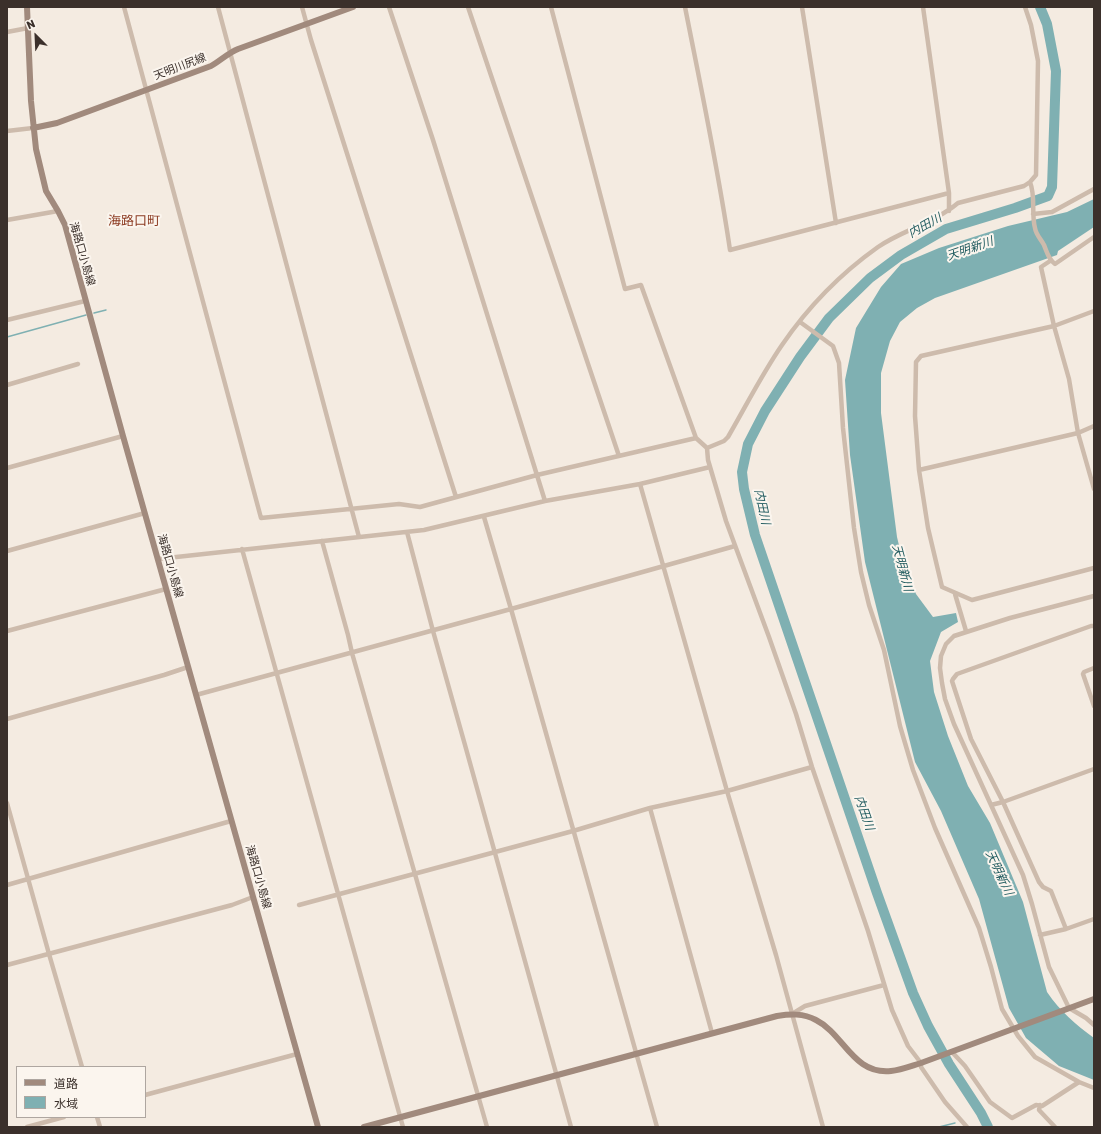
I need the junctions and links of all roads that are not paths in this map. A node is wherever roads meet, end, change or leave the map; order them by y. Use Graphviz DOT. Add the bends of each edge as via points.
graph roads {
  1 [pos="27,7"];
  2 [pos="124,7"];
  3 [pos="218,7"];
  4 [pos="302,7"];
  5 [pos="353,7"];
  6 [pos="389,7"];
  7 [pos="468,7"];
  8 [pos="551,7"];
  9 [pos="684,7"];
  10 [pos="802,7"];
  11 [pos="923,7"];
  12 [pos="1025,7"];
  13 [pos="306,24"];
  14 [pos="28,28"];
  15 [pos="7,32"];
  16 [pos="230,52"];
  17 [pos="146,90"];
  18 [pos="33,128"];
  19 [pos="7,131"];
  20 [pos="1031,184"];
  21 [pos="1094,189"];
  22 [pos="949,193"];
  23 [pos="58,211"];
  24 [pos="949,211"];
  25 [pos="1033,214"];
  26 [pos="7,220"];
  27 [pos="836,223"];
  28 [pos="1094,237"];
  29 [pos="1050,261"];
  30 [pos="86,302"];
  31 [pos="1094,311"];
  32 [pos="7,320"];
  33 [pos="800,322"];
  34 [pos="1054,326"];
  35 [pos="78,364"];
  36 [pos="7,385"];
  37 [pos="1094,426"];
  38 [pos="1078,433"];
  39 [pos="123,436"];
  40 [pos="696,438"];
  41 [pos="708,448"];
  42 [pos="619,456"];
  43 [pos="710,467"];
  44 [pos="7,468"];
  45 [pos="919,470"];
  46 [pos="537,475"];
  47 [pos="640,484"];
  48 [pos="1094,489"];
  49 [pos="456,497"];
  50 [pos="545,501"];
  51 [pos="351,508"];
  52 [pos="145,512"];
  53 [pos="484,517"];
  54 [pos="407,532"];
  55 [pos="359,537"];
  56 [pos="322,541"];
  57 [pos="735,546"];
  58 [pos="242,549"];
  59 [pos="7,551"];
  60 [pos="158,559"];
  61 [pos="663,567"];
  62 [pos="1094,568"];
  63 [pos="166,589"];
  64 [pos="955,594"];
  65 [pos="1094,596"];
  66 [pos="511,609"];
  67 [pos="1094,626"];
  68 [pos="7,631"];
  69 [pos="432,631"];
  70 [pos="966,631"];
  71 [pos="352,653"];
  72 [pos="188,667"];
  73 [pos="1094,668"];
  74 [pos="276,673"];
  75 [pos="196,695"];
  76 [pos="1094,706"];
  77 [pos="7,719"];
  78 [pos="812,767"];
  79 [pos="1094,770"];
  80 [pos="727,791"];
  81 [pos="1003,802"];
  82 [pos="7,803"];
  83 [pos="991,805"];
  84 [pos="650,808"];
  85 [pos="231,821"];
  86 [pos="573,831"];
  87 [pos="494,852"];
  88 [pos="416,873"];
  89 [pos="28,879"];
  90 [pos="7,885"];
  91 [pos="338,895"];
  92 [pos="253,897"];
  93 [pos="300,905"];
  94 [pos="1094,919"];
  95 [pos="1066,929"];
  96 [pos="1040,935"];
  97 [pos="49,954"];
  98 [pos="7,965"];
  99 [pos="884,985"];
  100 [pos="1094,999"];
  101 [pos="1069,1008"];
  102 [pos="792,1014"];
  103 [pos="1094,1025"];
  104 [pos="1013,1029"];
  105 [pos="712,1033"];
  106 [pos="952,1052"];
  107 [pos="297,1054"];
  108 [pos="635,1054"];
  109 [pos="921,1063"];
  110 [pos="82,1066"];
  111 [pos="556,1075"];
  112 [pos="1079,1082"];
  113 [pos="1094,1088"];
  114 [pos="146,1095"];
  115 [pos="479,1096"];
  116 [pos="1040,1105"];
  117 [pos="400,1117"];
  118 [pos="60,1118"];
  119 [pos="27,1127"];
  120 [pos="318,1127"];
  121 [pos="364,1127"];
  122 [pos="403,1127"];
  123 [pos="487,1127"];
  124 [pos="571,1127"];
  125 [pos="657,1127"];
  126 [pos="823,1127"];
  127 [pos="967,1127"];
  128 [pos="1055,1127"];
  1 -- 14 [label="main road, 海路口小島線"];
  2 -- 17 [label="street"];
  3 -- 16 [label="street"];
  4 -- 13 [label="street"];
  5 -- 13 [label="main road, 天明川尻線"];
  6 -- 46 [label="street" via="434,140"];
  7 -- 42 [label="street"];
  8 -- 40 [label="street" via="625,289 641,285"];
  9 -- 27 [label="street" via="730,250"];
  10 -- 27 [label="street"];
  11 -- 22 [label="street"];
  12 -- 20 [label="street" via="1038,61 1036,175"];
  13 -- 16 [label="main road, 天明川尻線"];
  13 -- 49 [label="street"];
  14 -- 15 [label="street"];
  14 -- 18 [label="main road, 海路口小島線"];
  16 -- 17 [label="main road, 天明川尻線" via="211,66"];
  16 -- 51 [label="street"];
  17 -- 18 [label="main road, 天明川尻線" via="57,123"];
  17 -- 51 [label="street" via="261,518"];
  18 -- 19 [label="street"];
  18 -- 23 [label="main road, 海路口小島線" via="46,191"];
  20 -- 24 [label="street" via="958,203"];
  20 -- 25 [label="street"];
  21 -- 25 [label="street" via="1052,212"];
  22 -- 24 [label="street"];
  22 -- 27 [label="street"];
  23 -- 26 [label="street"];
  23 -- 30 [label="main road, 海路口小島線" via="65,225"];
  24 -- 33 [label="street" via="892,238 866,256 826,290"];
  25 -- 29 [label="street" via="1035,231 1044,244"];
  28 -- 29 [label="street" via="1055,264"];
  29 -- 34 [label="street" via="1041,267"];
  30 -- 32 [label="street"];
  30 -- 39 [label="main road, 海路口小島線"];
  31 -- 34 [label="street"];
  33 -- 41 [label="street" via="776,354 728,436 724,441"];
  33 -- 104 [label="street" via="833,346 839,363 844,435 861,572 884,650 900,726 935,828 979,928 1002,1009"];
  34 -- 38 [label="street" via="1069,378"];
  34 -- 45 [label="street" via="928,354 917,360 915,416"];
  35 -- 36 [label="street"];
  37 -- 38 [label="street"];
  38 -- 45 [label="street"];
  38 -- 48 [label="street"];
  39 -- 44 [label="street"];
  39 -- 52 [label="main road, 海路口小島線"];
  40 -- 41 [label="street"];
  40 -- 42 [label="street"];
  41 -- 43 [label="street"];
  42 -- 46 [label="street"];
  43 -- 47 [label="street"];
  43 -- 57 [label="street"];
  45 -- 64 [label="street" via="928,528 941,585"];
  46 -- 49 [label="street"];
  46 -- 50 [label="street"];
  47 -- 50 [label="street"];
  47 -- 61 [label="street"];
  49 -- 51 [label="street" via="420,507 399,504"];
  50 -- 53 [label="street"];
  51 -- 55 [label="street"];
  52 -- 59 [label="street"];
  52 -- 60 [label="main road, 海路口小島線"];
  53 -- 54 [label="street"];
  53 -- 66 [label="street"];
  54 -- 55 [label="street"];
  54 -- 69 [label="street"];
  55 -- 56 [label="street"];
  56 -- 58 [label="street"];
  56 -- 71 [label="street"];
  57 -- 61 [label="street"];
  57 -- 78 [label="street" via="770,637"];
  58 -- 60 [label="street"];
  58 -- 74 [label="street"];
  60 -- 63 [label="main road, 海路口小島線"];
  61 -- 66 [label="street"];
  61 -- 80 [label="street"];
  62 -- 64 [label="street" via="972,600"];
  63 -- 68 [label="street"];
  63 -- 72 [label="main road, 海路口小島線"];
  64 -- 70 [label="street"];
  65 -- 70 [label="street"];
  66 -- 69 [label="street"];
  66 -- 86 [label="street"];
  67 -- 81 [label="street" via="957,674 953,679 971,739"];
  69 -- 71 [label="street"];
  69 -- 87 [label="street"];
  70 -- 83 [label="street" via="954,636 946,644 941,656 942,682 954,724"];
  71 -- 74 [label="street"];
  71 -- 88 [label="street"];
  72 -- 75 [label="main road, 海路口小島線"];
  72 -- 77 [label="street"];
  73 -- 76 [label="street" via="1083,674"];
  74 -- 75 [label="street"];
  74 -- 91 [label="street"];
  75 -- 85 [label="main road, 海路口小島線"];
  78 -- 80 [label="street"];
  78 -- 99 [label="street"];
  79 -- 81 [label="street"];
  80 -- 84 [label="street"];
  80 -- 102 [label="street"];
  81 -- 83 [label="street"];
  81 -- 95 [label="street" via="1041,884 1051,891"];
  82 -- 89 [label="street"];
  83 -- 96 [label="street" via="1023,875"];
  84 -- 86 [label="street"];
  84 -- 105 [label="street"];
  85 -- 89 [label="street"];
  85 -- 92 [label="main road, 海路口小島線"];
  86 -- 87 [label="street"];
  86 -- 108 [label="street"];
  87 -- 88 [label="street"];
  87 -- 111 [label="street"];
  88 -- 91 [label="street"];
  88 -- 115 [label="street"];
  89 -- 90 [label="street"];
  89 -- 97 [label="street"];
  91 -- 93 [label="street"];
  91 -- 117 [label="street"];
  92 -- 97 [label="street" via="232,905"];
  92 -- 107 [label="main road, 海路口小島線"];
  94 -- 95 [label="street"];
  95 -- 96 [label="street"];
  96 -- 101 [label="street" via="1049,967"];
  97 -- 98 [label="street"];
  97 -- 110 [label="street"];
  99 -- 102 [label="street" via="805,1006"];
  99 -- 109 [label="street" via="908,1046"];
  100 -- 101 [label="main road"];
  101 -- 103 [label="street"];
  101 -- 104 [label="main road"];
  102 -- 105 [label="main road"];
  102 -- 109 [label="main road" via="820,1022 855,1058 869,1067 892,1071"];
  102 -- 126 [label="street"];
  104 -- 106 [label="main road"];
  104 -- 112 [label="street" via="1035,1057"];
  105 -- 108 [label="main road"];
  106 -- 109 [label="main road"];
  106 -- 116 [label="street" via="990,1102 1012,1118"];
  107 -- 114 [label="street"];
  107 -- 120 [label="main road, 海路口小島線"];
  108 -- 111 [label="main road"];
  108 -- 125 [label="street"];
  109 -- 127 [label="street" via="921,1067 945,1102"];
  111 -- 115 [label="main road"];
  111 -- 124 [label="street"];
  112 -- 113 [label="street"];
  112 -- 116 [label="street"];
  115 -- 117 [label="main road"];
  115 -- 123 [label="street"];
  116 -- 128 [label="street" via="1039,1110"];
  117 -- 121 [label="main road"];
  117 -- 122 [label="street"];
  118 -- 119 [label="street"];
}
